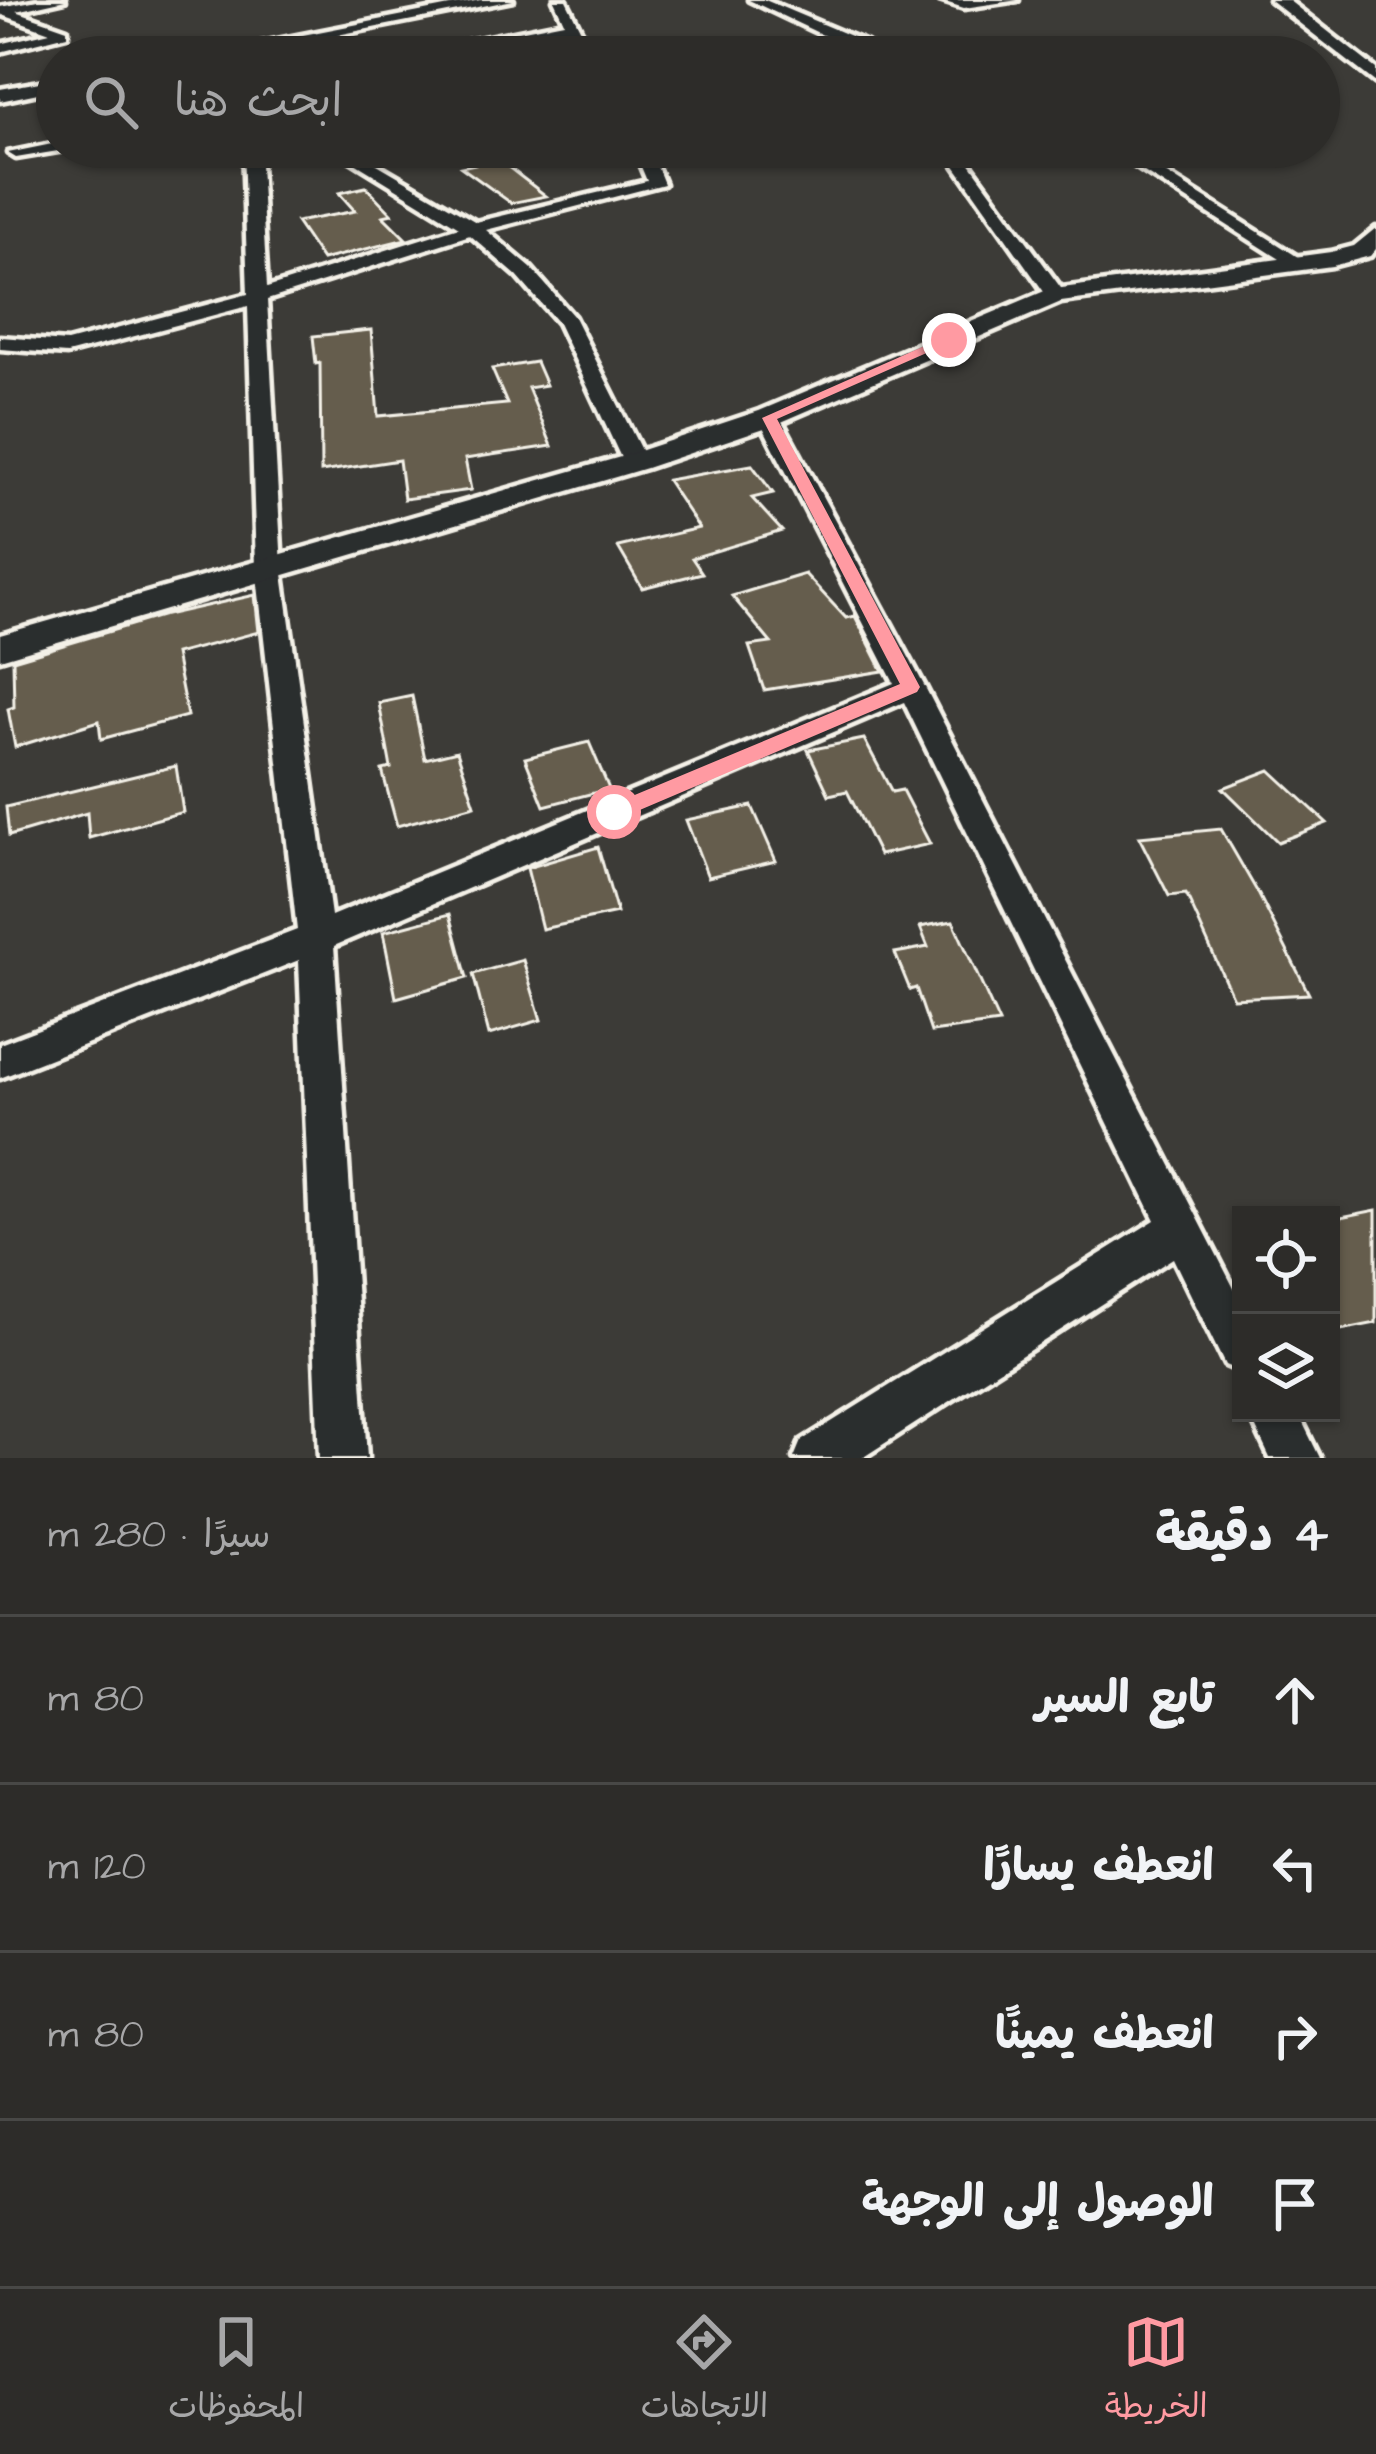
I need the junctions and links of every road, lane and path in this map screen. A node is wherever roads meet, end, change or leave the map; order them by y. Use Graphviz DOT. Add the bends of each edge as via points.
graph roads {
  1 [pos="59,0"];
  2 [pos="505,0"];
  3 [pos="560,0"];
  4 [pos="755,0"];
  5 [pos="945,0"];
  6 [pos="1012,0"];
  7 [pos="1278,0"];
  8 [pos="1,12"];
  9 [pos="572,24"];
  10 [pos="47,36"];
  11 [pos="312,36"];
  12 [pos="508,36"];
  13 [pos="577,36"];
  14 [pos="839,36"];
  15 [pos="1326,36"];
  16 [pos="36,39"];
  17 [pos="1340,47"];
  18 [pos="0,48"];
  19 [pos="1372,71"];
  20 [pos="36,88"];
  21 [pos="0,95"];
  22 [pos="0,139"];
  23 [pos="8,156"];
  24 [pos="252,168"];
  25 [pos="372,168"];
  26 [pos="650,168"];
  27 [pos="965,168"];
  28 [pos="1147,168"];
  29 [pos="472,228"];
  30 [pos="1376,235"];
  31 [pos="1300,264"];
  32 [pos="1056,295"];
  33 [pos="258,297"];
  34 [pos="0,343"];
  35 [pos="769,418"];
  36 [pos="635,462"];
  37 [pos="269,568"];
  38 [pos="0,646"];
  39 [pos="911,687"];
  40 [pos="316,938"];
  41 [pos="0,1061"];
  42 [pos="1180,1229"];
  43 [pos="1232,1331"];
  44 [pos="1278,1422"];
  45 [pos="343,1458"];
  46 [pos="818,1458"];
  47 [pos="1296,1458"];
  1 -- 8 [label="street"];
  2 -- 11 [label="street"];
  3 -- 9 [label="street"];
  4 -- 14 [label="street"];
  5 -- 6 [label="street"];
  7 -- 15 [label="street"];
  8 -- 10 [label="street" via="63,32"];
  9 -- 12 [label="street"];
  9 -- 13 [label="street"];
  16 -- 18 [label="street"];
  17 -- 19 [label="street"];
  20 -- 21 [label="street"];
  22 -- 23 [label="street"];
  24 -- 33 [label="street"];
  25 -- 29 [label="street"];
  26 -- 29 [label="street" via="656,184"];
  27 -- 32 [label="street"];
  28 -- 31 [label="street"];
  29 -- 33 [label="street"];
  29 -- 36 [label="street" via="567,321"];
  30 -- 31 [label="street" via="1362,251"];
  31 -- 32 [label="street"];
  32 -- 35 [label="street"];
  33 -- 34 [label="street" via="67,348"];
  33 -- 37 [label="street"];
  35 -- 36 [label="street"];
  35 -- 39 [label="street"];
  36 -- 37 [label="street"];
  37 -- 38 [label="street"];
  37 -- 40 [label="street"];
  39 -- 40 [label="street"];
  39 -- 42 [label="street"];
  40 -- 41 [label="street"];
  40 -- 45 [label="street"];
  42 -- 43 [label="street"];
  42 -- 46 [label="street"];
  44 -- 47 [label="street"];
}
